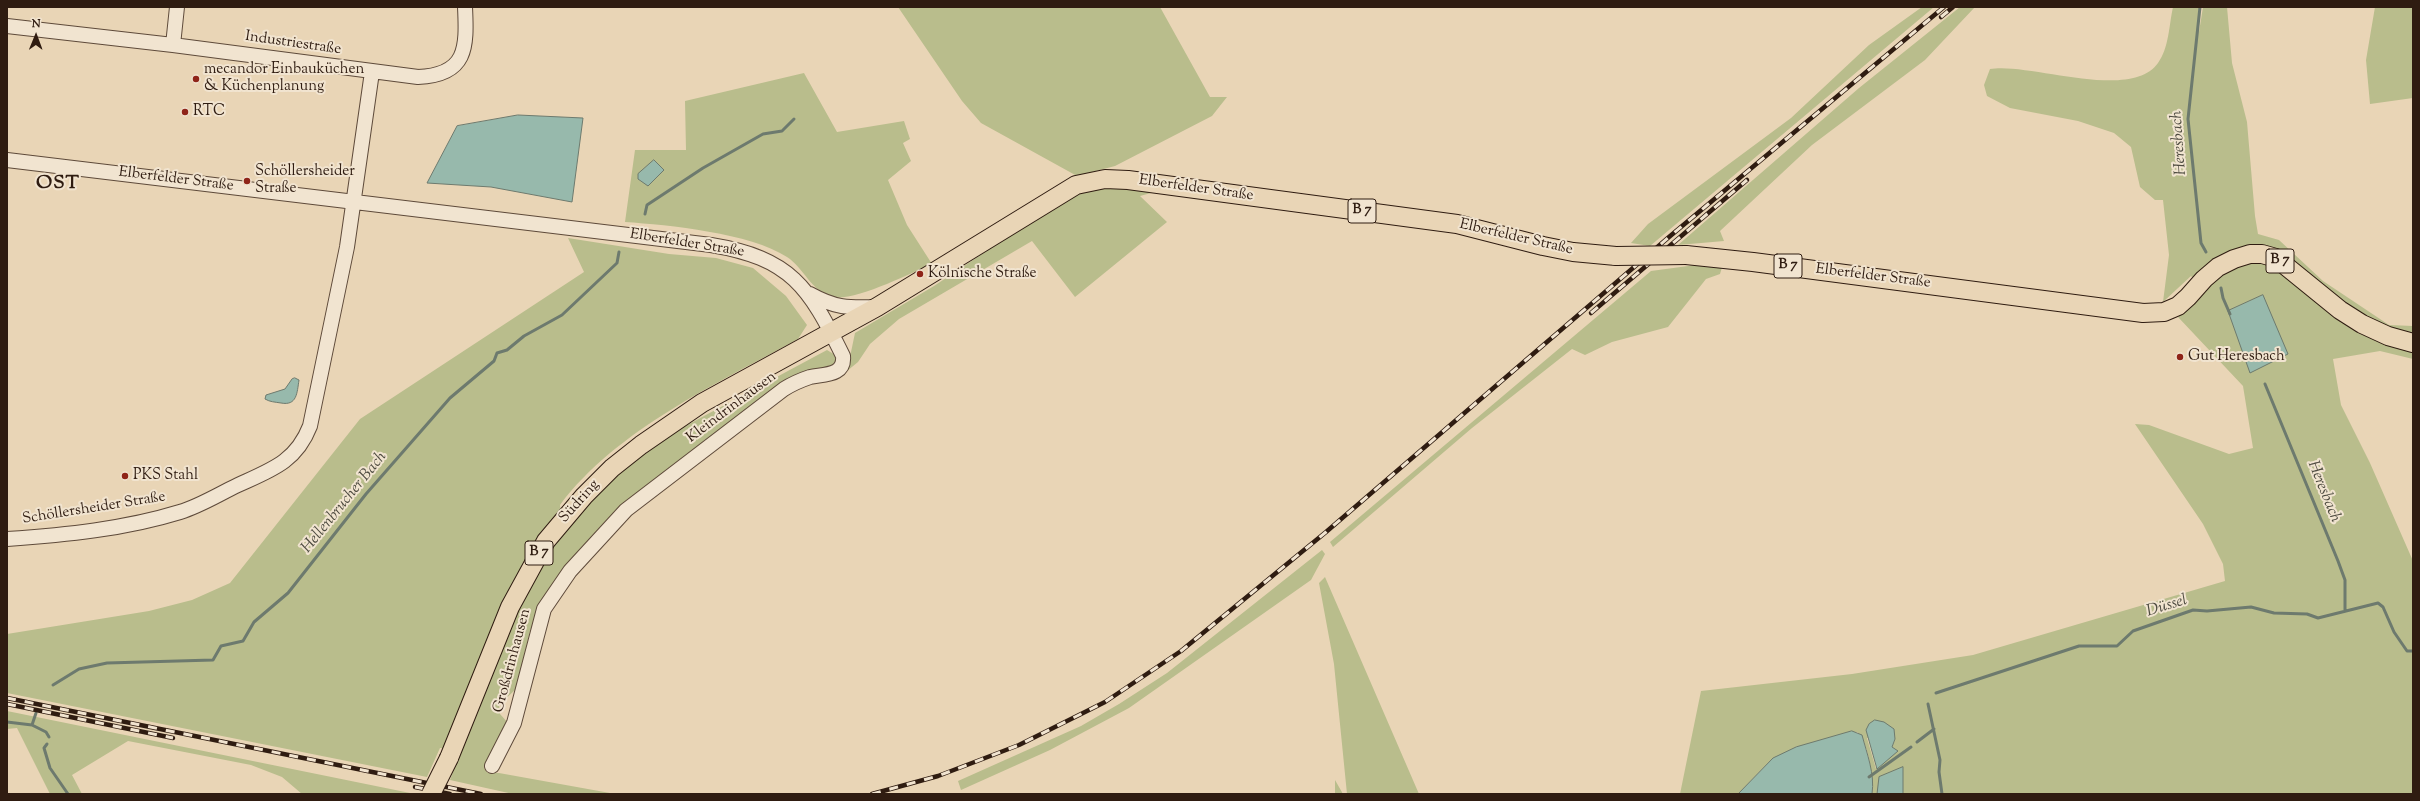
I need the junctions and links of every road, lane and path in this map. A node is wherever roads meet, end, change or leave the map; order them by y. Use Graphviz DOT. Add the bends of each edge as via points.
graph roads {
  1 [pos="177,7"];
  2 [pos="465,7"];
  3 [pos="7,26"];
  4 [pos="173,45"];
  5 [pos="372,72"];
  6 [pos="7,160"];
  7 [pos="354,202"];
  8 [pos="808,292"];
  9 [pos="877,307"];
  10 [pos="832,333"];
  11 [pos="2413,343"];
  12 [pos="658,485"];
  13 [pos="7,539"];
  14 [pos="492,766"];
  15 [pos="432,794"];
  1 -- 4 [label="street"];
  2 -- 5 [label="street, Industriestraße" via="466,39 456,63 447,72 418,77"];
  3 -- 4 [label="street, Industriestraße"];
  4 -- 5 [label="street, Industriestraße"];
  5 -- 7 [label="street"];
  6 -- 7 [label="street, Elberfelder Straße"];
  7 -- 8 [label="street, Elberfelder Straße" via="739,250 777,266"];
  7 -- 13 [label="street, Schöllersheider Straße" via="339,289 310,426 304,441 294,454 278,467 182,512 105,528"];
  8 -- 9 [label="street" via="840,307"];
  8 -- 10 [label="street, Elberfelder Straße"];
  9 -- 10 [label="main road, Elberfelder Straße / B 7"];
  9 -- 11 [label="main road, Elberfelder Straße / B 7, bridge" via="1076,185 1105,179 1457,224 1573,252 1616,256 1686,255 1761,263 2143,313 2164,312 2178,306 2218,267 2250,254 2262,254 2276,258 2340,310 2362,324 2388,336"];
  10 -- 12 [label="street, Kleindrinhausen" via="843,356 838,370 797,382 784,389"];
  10 -- 15 [label="main road, Südring / B 7, bridge" via="702,403 641,445 612,468 584,496 546,541 510,607"];
  12 -- 14 [label="street, Großdrinhausen" via="626,510 551,595 538,627 514,723"];
}
